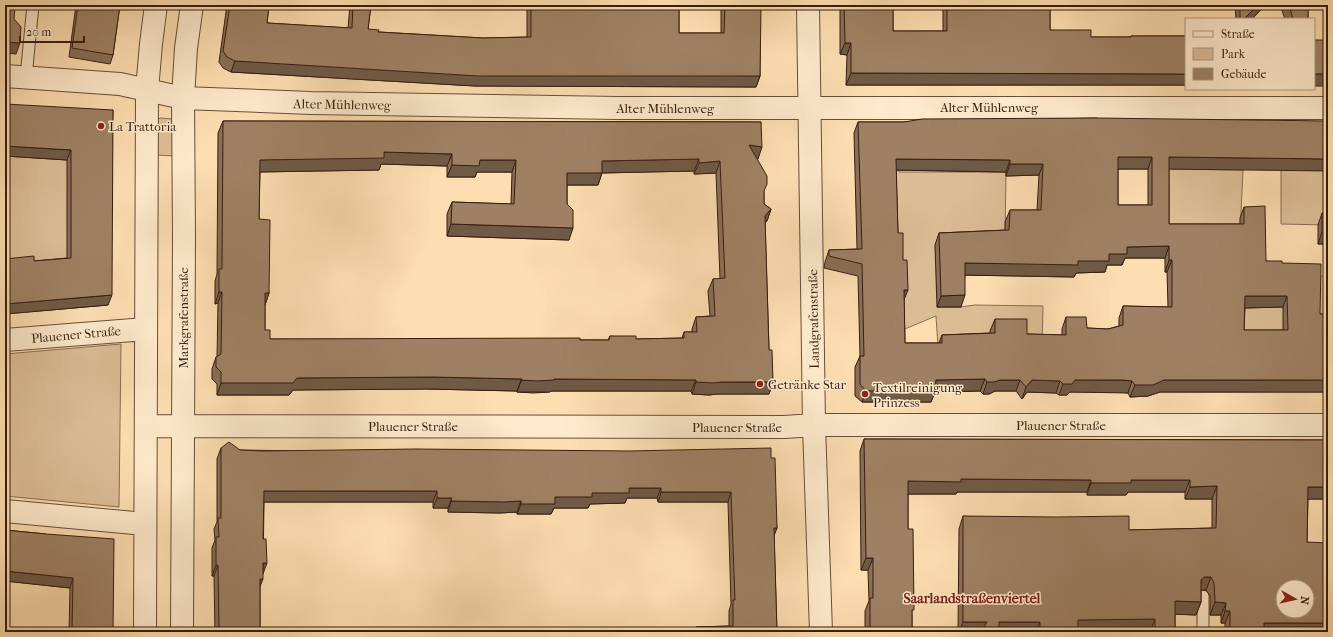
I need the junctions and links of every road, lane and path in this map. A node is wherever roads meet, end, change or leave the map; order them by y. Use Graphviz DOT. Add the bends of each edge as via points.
graph roads {
  1 [pos="33,5"];
  2 [pos="156,5"];
  3 [pos="192,5"];
  4 [pos="808,5"];
  5 [pos="5,76"];
  6 [pos="26,77"];
  7 [pos="147,90"];
  8 [pos="183,98"];
  9 [pos="809,107"];
  10 [pos="1328,108"];
  11 [pos="146,329"];
  12 [pos="5,340"];
  13 [pos="814,425"];
  14 [pos="1328,425"];
  15 [pos="146,426"];
  16 [pos="182,426"];
  17 [pos="5,511"];
  18 [pos="145,524"];
  19 [pos="1203,596"];
  20 [pos="145,632"];
  21 [pos="182,632"];
  22 [pos="821,632"];
  23 [pos="1203,632"];
  1 -- 6 [label="lane"];
  2 -- 7 [label="street"];
  3 -- 8 [label="street, Markgrafenstraße"];
  4 -- 9 [label="street, Landgrafenstraße"];
  5 -- 6 [label="street, Alter Mühlenweg"];
  6 -- 7 [label="street, Alter Mühlenweg" via="120,84"];
  7 -- 8 [label="street, Alter Mühlenweg"];
  7 -- 11 [label="street"];
  8 -- 9 [label="street, Alter Mühlenweg" via="618,108"];
  8 -- 16 [label="street, Markgrafenstraße"];
  9 -- 10 [label="street, Alter Mühlenweg"];
  9 -- 13 [label="street, Landgrafenstraße"];
  11 -- 12 [label="street, Plauener Straße"];
  11 -- 15 [label="street"];
  13 -- 14 [label="street, Plauener Straße"];
  13 -- 16 [label="street, Plauener Straße"];
  13 -- 22 [label="street, Landgrafenstraße"];
  15 -- 16 [label="street, Plauener Straße"];
  15 -- 18 [label="street"];
  16 -- 21 [label="street, Markgrafenstraße"];
  17 -- 18 [label="street"];
  18 -- 20 [label="street"];
  19 -- 23 [label="lane"];
}
